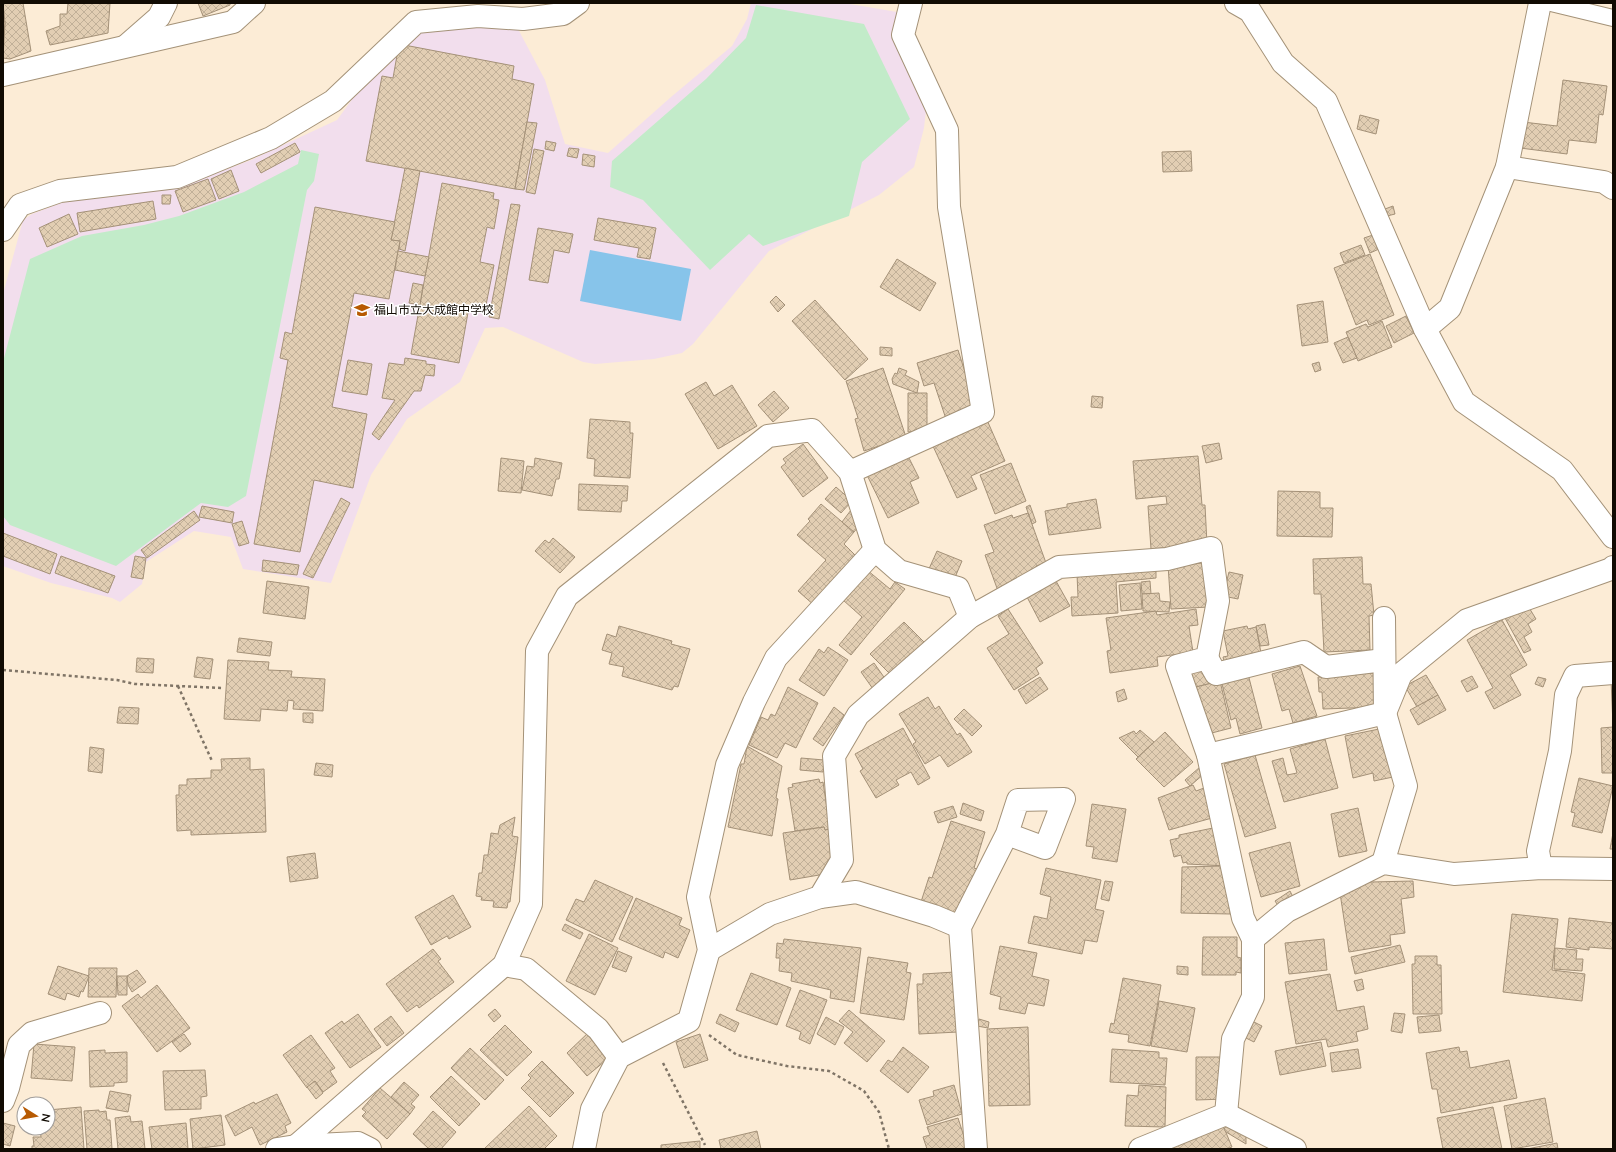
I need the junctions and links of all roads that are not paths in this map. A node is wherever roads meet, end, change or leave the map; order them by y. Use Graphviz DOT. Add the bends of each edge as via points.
graph roads {
  1 [pos="166,3"];
  2 [pos="254,3"];
  3 [pos="578,3"];
  4 [pos="910,3"];
  5 [pos="1236,3"];
  6 [pos="1540,3"];
  7 [pos="1551,3"];
  8 [pos="1613,18"];
  9 [pos="124,47"];
  10 [pos="3,75"];
  11 [pos="1507,167"];
  12 [pos="1613,188"];
  13 [pos="3,230"];
  14 [pos="1425,329"];
  15 [pos="850,472"];
  16 [pos="1613,537"];
  17 [pos="875,550"];
  18 [pos="1613,567"];
  19 [pos="970,617"];
  20 [pos="1384,618"];
  21 [pos="1207,658"];
  22 [pos="1384,660"];
  23 [pos="1613,673"];
  24 [pos="1385,713"];
  25 [pos="1208,755"];
  26 [pos="1007,834"];
  27 [pos="1383,863"];
  28 [pos="1541,868"];
  29 [pos="1613,869"];
  30 [pos="820,897"];
  31 [pos="960,928"];
  32 [pos="1253,939"];
  33 [pos="709,950"];
  34 [pos="504,965"];
  35 [pos="100,1013"];
  36 [pos="619,1056"];
  37 [pos="3,1101"];
  38 [pos="1226,1114"];
  39 [pos="287,1148"];
  40 [pos="370,1149"];
  41 [pos="584,1149"];
  42 [pos="976,1149"];
  43 [pos="1140,1149"];
  44 [pos="1295,1149"];
  1 -- 9 [label="street" via="159,17"];
  2 -- 9 [label="street" via="233,22"];
  3 -- 13 [label="street" via="562,14 523,19 478,16 416,22 333,101 271,138 177,177 60,191 20,205"];
  4 -- 15 [label="street" via="903,35 947,130 949,207 983,412"];
  5 -- 14 [label="street" via="1250,11 1283,63 1326,101"];
  6 -- 11 [label="street"];
  7 -- 8 [label="lane"];
  9 -- 10 [label="street"];
  11 -- 12 [label="street" via="1604,182"];
  11 -- 14 [label="street" via="1450,308"];
  14 -- 16 [label="street" via="1464,402 1562,470"];
  15 -- 17 [label="street"];
  15 -- 34 [label="street" via="812,430 768,436 567,596 537,651 531,904"];
  17 -- 19 [label="street" via="899,571 958,588"];
  17 -- 33 [label="street" via="776,658 727,765 698,897"];
  18 -- 24 [label="street" via="1467,620 1401,674"];
  19 -- 21 [label="street" via="1059,567 1166,559 1211,548 1218,601"];
  19 -- 30 [label="street" via="858,715 834,756 842,860"];
  20 -- 22 [label="street"];
  21 -- 22 [label="street" via="1216,674 1304,652 1326,667"];
  21 -- 25 [label="street" via="1177,666"];
  22 -- 24 [label="street"];
  23 -- 28 [label="street" via="1576,676 1566,695 1560,751 1538,851"];
  24 -- 25 [label="street"];
  24 -- 27 [label="street" via="1406,786"];
  25 -- 32 [label="street" via="1243,918"];
  26 -- 31 [label="street"];
  27 -- 28 [label="street" via="1454,874"];
  27 -- 32 [label="street" via="1287,911"];
  28 -- 29 [label="street"];
  30 -- 31 [label="street" via="856,892 934,916"];
  30 -- 33 [label="street" via="770,914"];
  31 -- 42 [label="street"];
  32 -- 38 [label="street" via="1253,997 1233,1039"];
  33 -- 36 [label="street" via="689,1021"];
  34 -- 36 [label="street" via="526,969 598,1029"];
  34 -- 39 [label="street"];
  35 -- 37 [label="street" via="32,1033 19,1045"];
  36 -- 41 [label="street" via="592,1109"];
  38 -- 43 [label="street"];
  38 -- 44 [label="street"];
  39 -- 40 [label="street" via="358,1143"];
}
